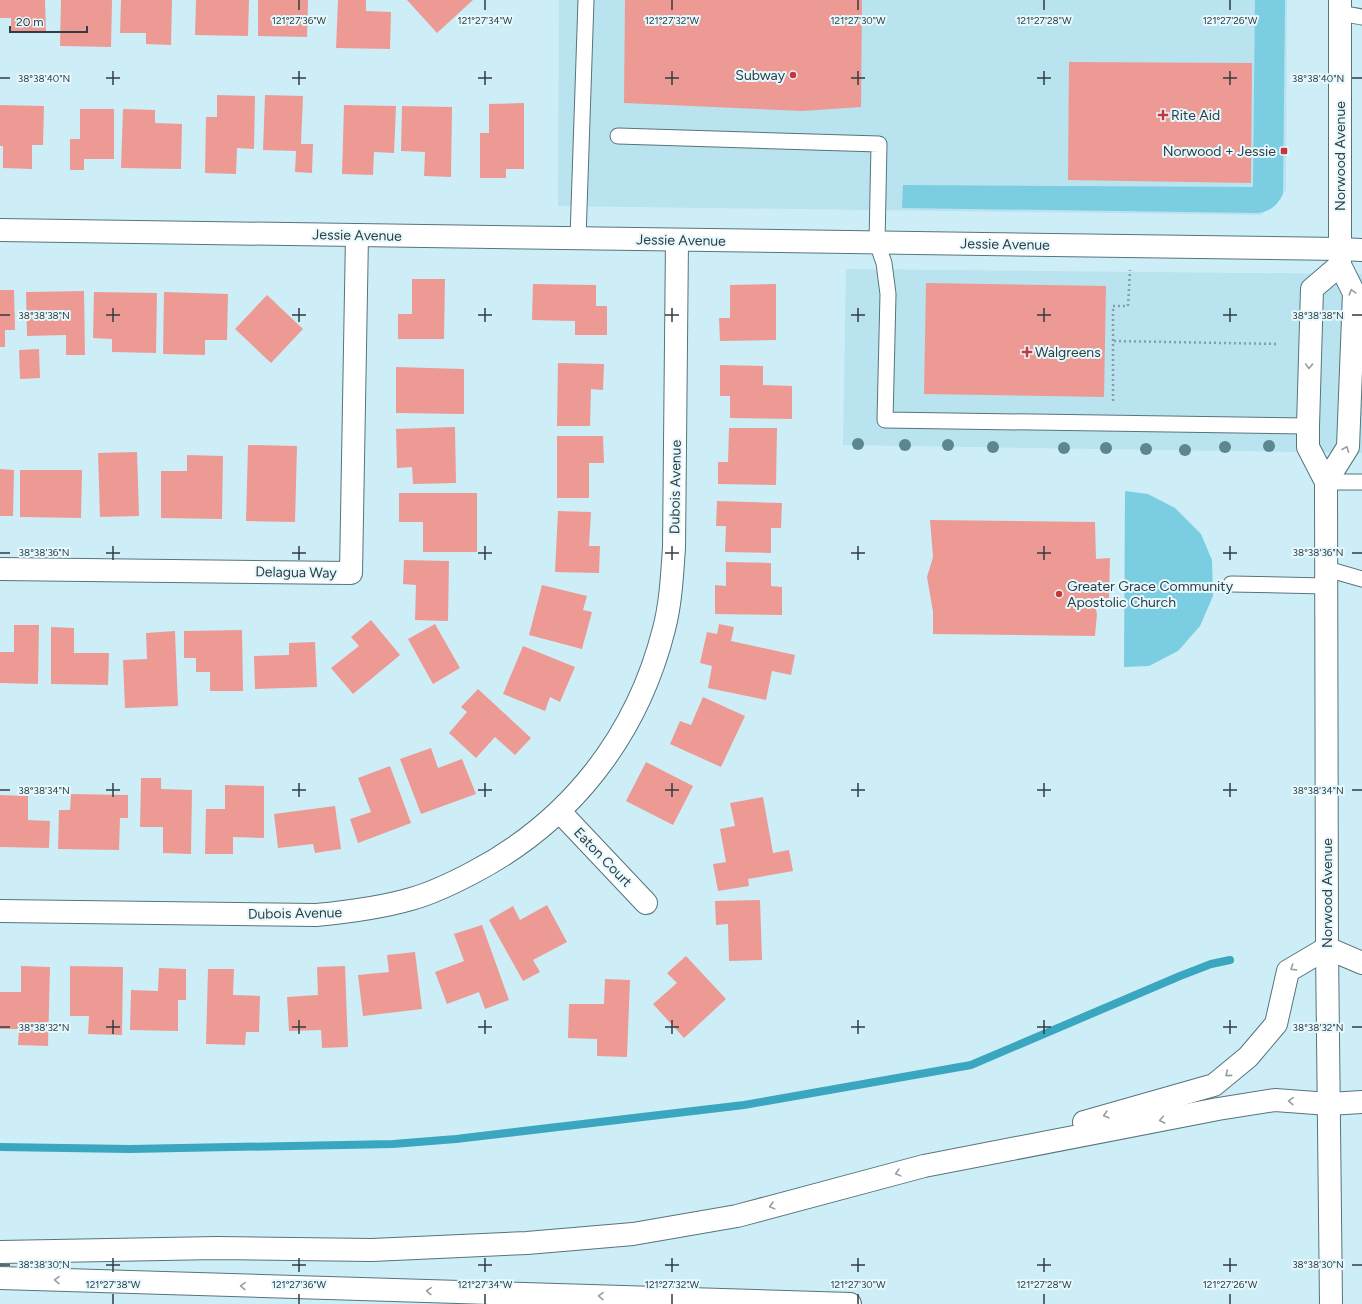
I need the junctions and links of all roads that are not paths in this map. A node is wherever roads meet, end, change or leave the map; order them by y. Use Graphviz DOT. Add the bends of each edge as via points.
graph roads {
  1 [pos="586,0"];
  2 [pos="1340,7"];
  3 [pos="1362,17"];
  4 [pos="618,136"];
  5 [pos="0,230"];
  6 [pos="357,236"];
  7 [pos="578,238"];
  8 [pos="677,240"];
  9 [pos="876,243"];
  10 [pos="1362,250"];
  11 [pos="1340,257"];
  12 [pos="1308,426"];
  13 [pos="1326,482"];
  14 [pos="1362,482"];
  15 [pos="0,569"];
  16 [pos="1326,577"];
  17 [pos="1362,579"];
  18 [pos="1231,584"];
  19 [pos="560,812"];
  20 [pos="646,903"];
  21 [pos="0,910"];
  22 [pos="1327,948"];
  23 [pos="1362,963"];
  24 [pos="1362,1102"];
  25 [pos="1330,1104"];
  26 [pos="924,1166"];
  27 [pos="0,1252"];
  28 [pos="0,1278"];
  29 [pos="850,1304"];
  30 [pos="1331,1304"];
  1 -- 7 [label="lane"];
  2 -- 3 [label="lane"];
  2 -- 11 [label="main road, Norwood Avenue"];
  4 -- 9 [label="lane" via="879,144"];
  5 -- 6 [label="main road, Jessie Avenue"];
  6 -- 7 [label="main road, Jessie Avenue"];
  6 -- 15 [label="main road, Delagua Way" via="351,573"];
  7 -- 8 [label="main road, Jessie Avenue"];
  8 -- 9 [label="main road, Jessie Avenue"];
  8 -- 19 [label="main road, Dubois Avenue" via="674,548 671,589 664,627 654,665 631,718 599,767"];
  9 -- 11 [label="main road, Jessie Avenue"];
  9 -- 12 [label="lane" via="884,263 888,294 885,420"];
  10 -- 11 [label="main road, Jessie Avenue"];
  11 -- 12 [label="main road, Norwood Avenue, one-way" via="1312,289"];
  13 -- 11 [label="main road, Norwood Avenue, one-way" via="1348,447 1354,293"];
  12 -- 13 [label="main road, Norwood Avenue" via="1308,446"];
  13 -- 14 [label="lane"];
  13 -- 16 [label="main road, Norwood Avenue"];
  16 -- 17 [label="lane"];
  16 -- 18 [label="lane"];
  16 -- 22 [label="main road, Norwood Avenue"];
  19 -- 20 [label="main road, Eaton Court"];
  19 -- 21 [label="main road, Dubois Avenue" via="532,836 500,858 448,885 412,899 355,912 316,915"];
  22 -- 23 [label="main road"];
  22 -- 25 [label="main road, Norwood Avenue"];
  22 -- 26 [label="main road, one-way" via="1288,971 1276,1024 1248,1056 1214,1085"];
  24 -- 25 [label="main road"];
  25 -- 26 [label="main road, one-way" via="1275,1100 1254,1103"];
  25 -- 30 [label="main road, Norwood Avenue"];
  26 -- 27 [label="main road, one-way" via="736,1216 633,1234 527,1243 372,1250 217,1248"];
  29 -- 28 [label="main road, one-way"];
}
